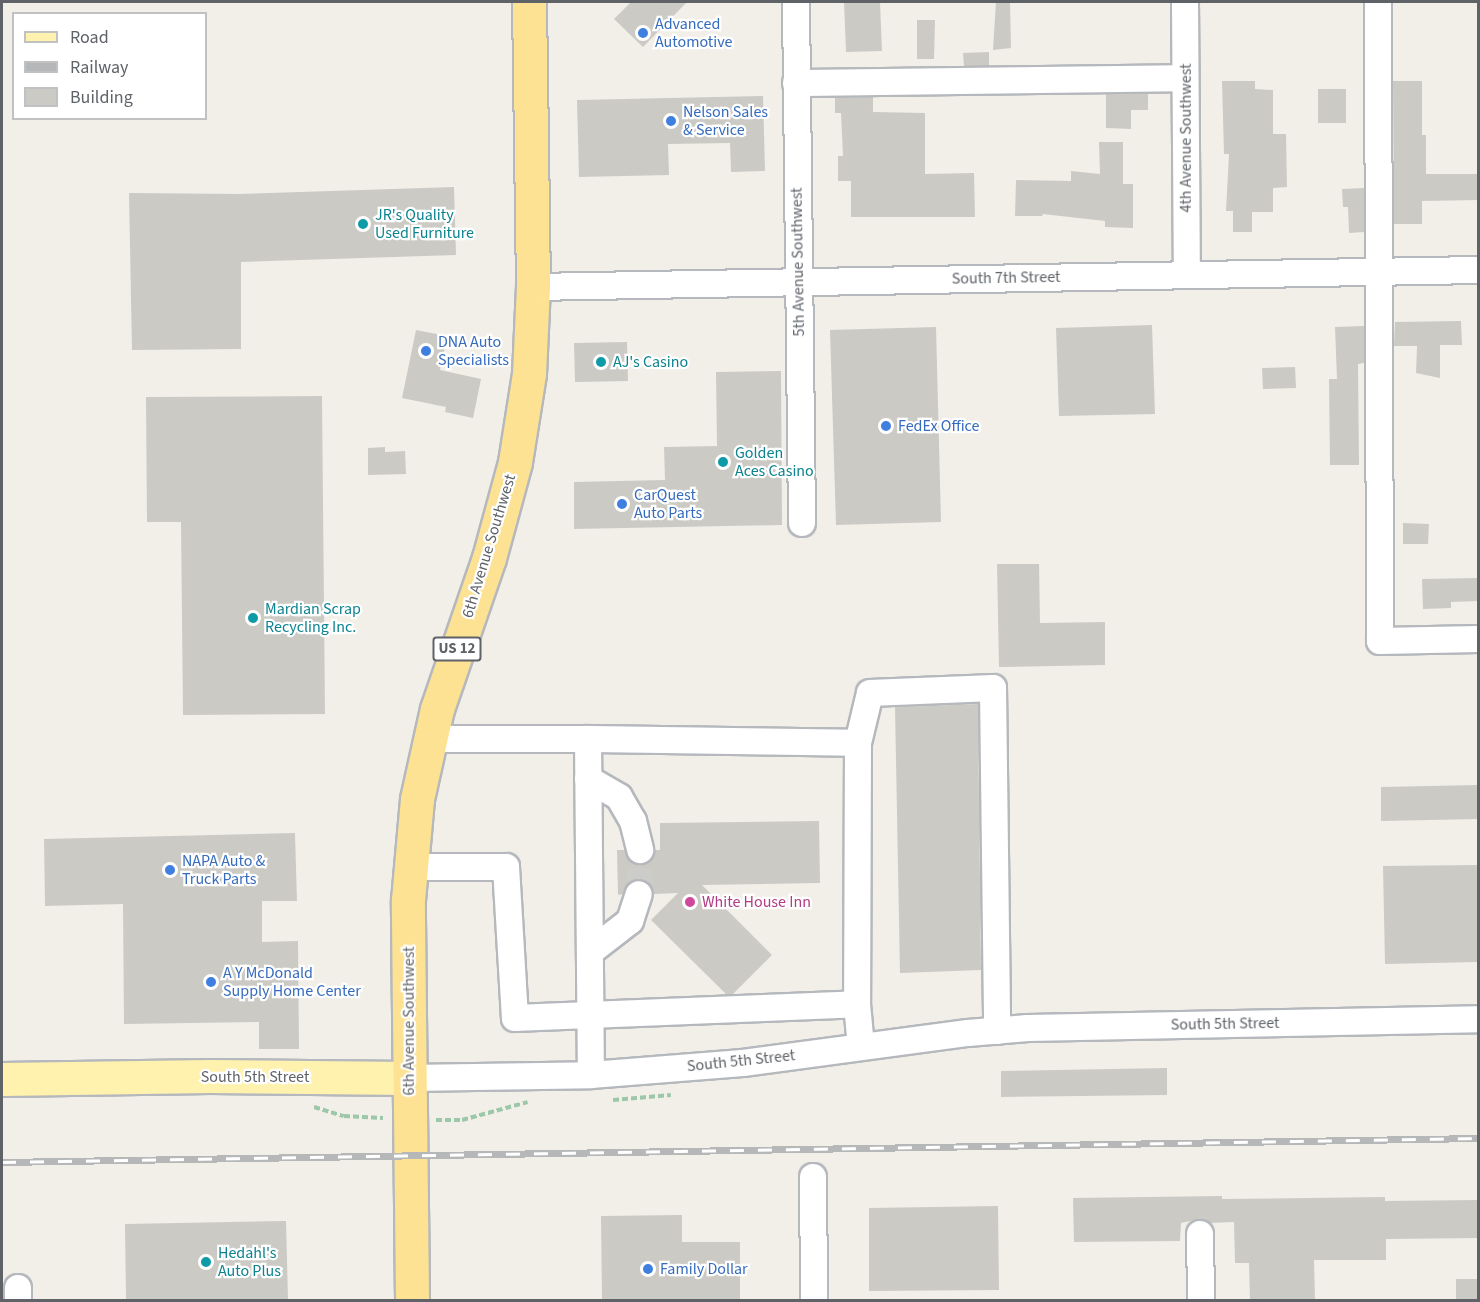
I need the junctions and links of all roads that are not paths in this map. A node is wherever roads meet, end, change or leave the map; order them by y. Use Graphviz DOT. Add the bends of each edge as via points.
graph roads {
  1 [pos="529,2"];
  2 [pos="796,2"];
  3 [pos="1185,2"];
  4 [pos="1378,2"];
  5 [pos="1185,78"];
  6 [pos="796,83"];
  7 [pos="1479,270"];
  8 [pos="1381,272"];
  9 [pos="1186,275"];
  10 [pos="798,282"];
  11 [pos="533,287"];
  12 [pos="802,523"];
  13 [pos="1479,639"];
  14 [pos="429,739"];
  15 [pos="588,739"];
  16 [pos="858,743"];
  17 [pos="588,779"];
  18 [pos="640,850"];
  19 [pos="411,867"];
  20 [pos="639,894"];
  21 [pos="590,952"];
  22 [pos="857,1004"];
  23 [pos="590,1017"];
  24 [pos="1479,1019"];
  25 [pos="997,1030"];
  26 [pos="861,1047"];
  27 [pos="591,1075"];
  28 [pos="409,1078"];
  29 [pos="2,1079"];
  30 [pos="813,1178"];
  31 [pos="1200,1234"];
  32 [pos="412,1300"];
  33 [pos="814,1300"];
  34 [pos="1201,1300"];
  1 -- 11 [label="highway, 6th Avenue Southwest / US 12"];
  2 -- 6 [label="street, 5th Avenue Southwest"];
  3 -- 5 [label="street, 4th Avenue Southwest"];
  4 -- 8 [label="street"];
  5 -- 6 [label="street"];
  5 -- 9 [label="street, 4th Avenue Southwest"];
  6 -- 10 [label="street, 5th Avenue Southwest"];
  7 -- 8 [label="street, South 7th Street"];
  8 -- 9 [label="street, South 7th Street"];
  8 -- 13 [label="street" via="1380,641"];
  9 -- 10 [label="street, South 7th Street"];
  10 -- 11 [label="street, South 7th Street"];
  10 -- 12 [label="street, 5th Avenue Southwest"];
  11 -- 14 [label="highway, 6th Avenue Southwest / US 12" via="529,374 515,462 489,558"];
  14 -- 15 [label="street"];
  14 -- 19 [label="highway, 6th Avenue Southwest / US 12" via="417,799"];
  15 -- 16 [label="street"];
  15 -- 17 [label="street"];
  16 -- 22 [label="street"];
  16 -- 25 [label="street" via="870,693 993,688"];
  17 -- 18 [label="street" via="619,797 633,821"];
  17 -- 21 [label="street"];
  19 -- 23 [label="street" via="506,867 515,1018"];
  19 -- 28 [label="highway, 6th Avenue Southwest / US 12"];
  20 -- 21 [label="street" via="630,921"];
  21 -- 23 [label="street"];
  22 -- 23 [label="street"];
  22 -- 26 [label="street"];
  23 -- 27 [label="street"];
  24 -- 25 [label="street, South 5th Street"];
  25 -- 26 [label="street, South 5th Street"];
  26 -- 27 [label="street, South 5th Street" via="743,1063"];
  27 -- 28 [label="street, South 5th Street"];
  28 -- 29 [label="main road, South 5th Street"];
  28 -- 32 [label="highway, 6th Avenue Southwest / US 12"];
  30 -- 33 [label="street"];
  31 -- 34 [label="street"];
}
